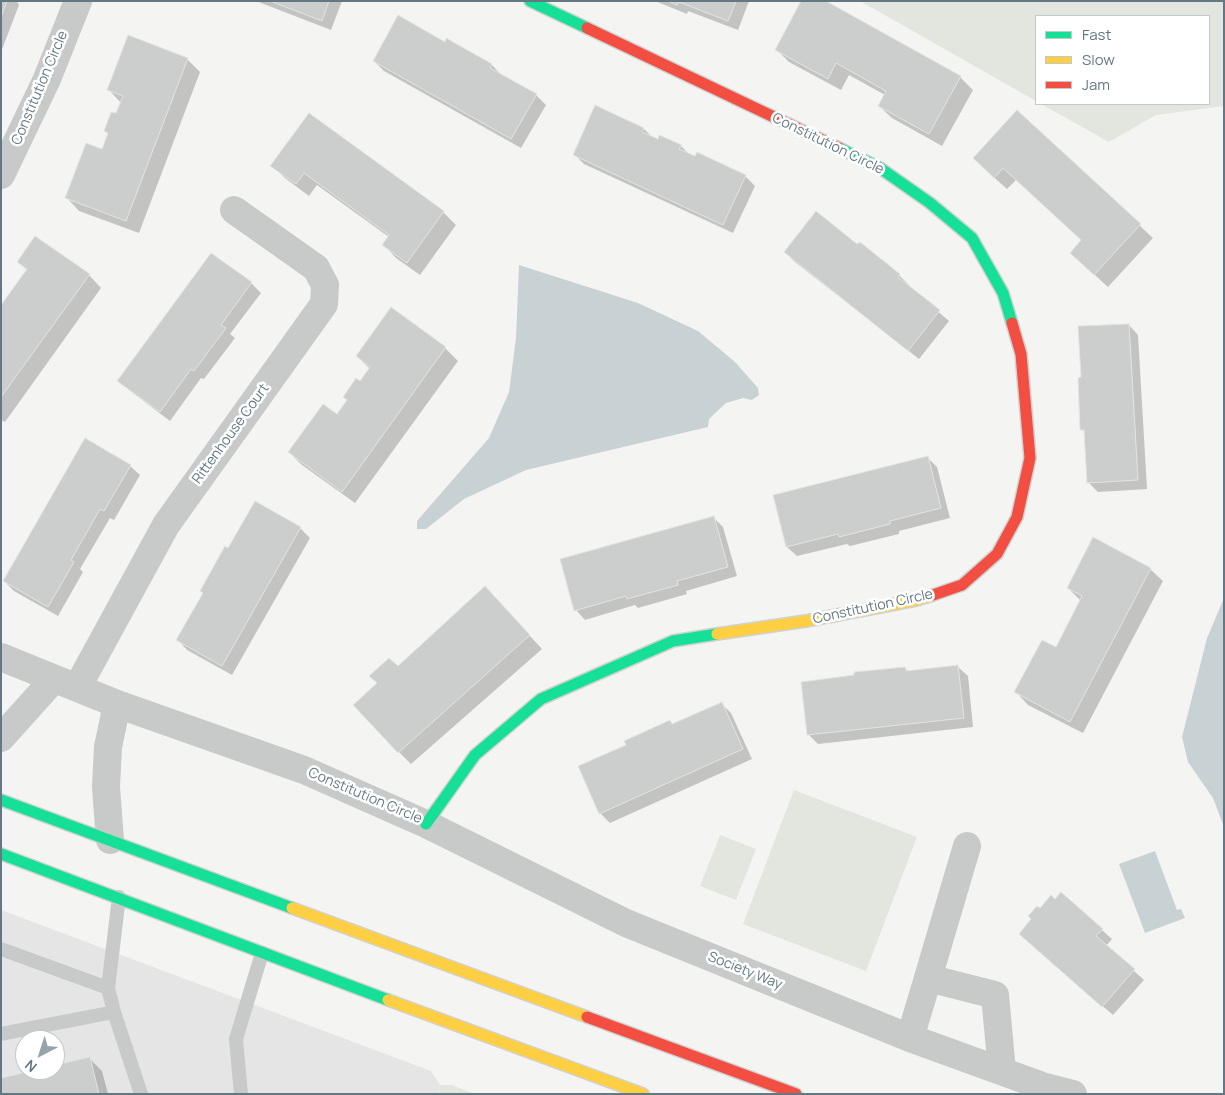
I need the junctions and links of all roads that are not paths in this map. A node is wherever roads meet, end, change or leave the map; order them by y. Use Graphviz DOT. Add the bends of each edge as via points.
graph roads {
  1 [pos="78,1"];
  2 [pos="530,1"];
  3 [pos="1,175"];
  4 [pos="234,210"];
  5 [pos="1,657"];
  6 [pos="65,683"];
  7 [pos="117,704"];
  8 [pos="1,738"];
  9 [pos="1,800"];
  10 [pos="426,824"];
  11 [pos="110,840"];
  12 [pos="968,846"];
  13 [pos="1,854"];
  14 [pos="119,897"];
  15 [pos="1,948"];
  16 [pos="262,953"];
  17 [pos="928,978"];
  18 [pos="108,988"];
  19 [pos="114,1012"];
  20 [pos="1,1034"];
  21 [pos="910,1038"];
  22 [pos="1002,1071"];
  23 [pos="142,1094"];
  24 [pos="241,1094"];
  25 [pos="643,1094"];
  26 [pos="796,1094"];
  27 [pos="1073,1094"];
  1 -- 3 [label="street, Constitution Circle" via="47,79"];
  2 -- 10 [label="main road, Constitution Circle" via="880,168 972,238 1003,293 1021,354 1030,458 1017,517 996,554 962,585 916,600 674,641 541,699 475,755"];
  4 -- 6 [label="street, Rittenhouse Court" via="316,268 325,285 324,304 166,525"];
  5 -- 6 [label="street, Constitution Circle"];
  6 -- 7 [label="street, Constitution Circle"];
  6 -- 8 [label="street, Rittenhouse Court"];
  7 -- 10 [label="street, Constitution Circle" via="304,770"];
  7 -- 11 [label="street" via="107,765"];
  9 -- 11 [label="main road"];
  10 -- 21 [label="street, Society Way" via="626,923"];
  11 -- 26 [label="main road"];
  12 -- 17 [label="street"];
  13 -- 14 [label="main road"];
  14 -- 16 [label="main road"];
  14 -- 18 [label="lane"];
  15 -- 18 [label="lane"];
  16 -- 24 [label="lane" via="236,1039"];
  16 -- 25 [label="main road"];
  17 -- 21 [label="street"];
  17 -- 22 [label="street" via="996,996"];
  18 -- 19 [label="lane"];
  19 -- 20 [label="lane"];
  19 -- 23 [label="lane"];
  21 -- 22 [label="street, Society Way"];
  22 -- 27 [label="street, Society Way"];
}
